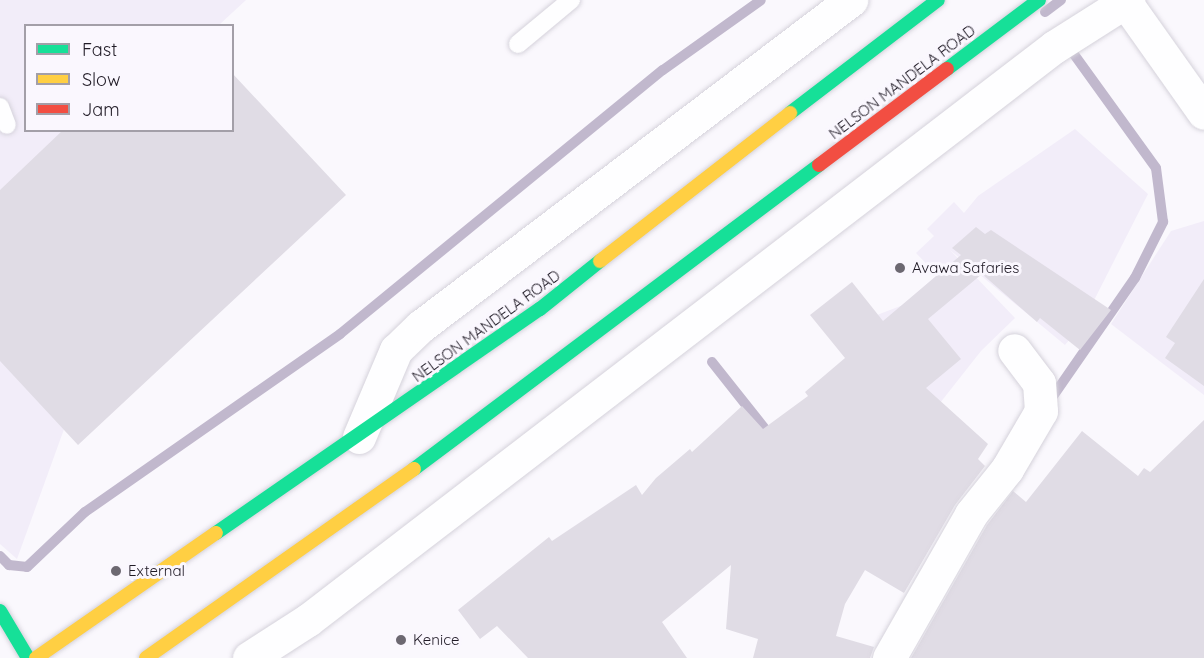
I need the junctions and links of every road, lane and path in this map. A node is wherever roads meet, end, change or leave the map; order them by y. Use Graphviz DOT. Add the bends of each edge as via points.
graph roads {
  1 [pos="572,0"];
  2 [pos="851,0"];
  3 [pos="938,0"];
  4 [pos="1039,0"];
  5 [pos="1126,1"];
  6 [pos="518,44"];
  7 [pos="0,107"];
  8 [pos="1204,112"];
  9 [pos="7,125"];
  10 [pos="1014,350"];
  11 [pos="359,437"];
  12 [pos="0,611"];
  13 [pos="28,658"];
  14 [pos="36,658"];
  15 [pos="146,658"];
  16 [pos="249,658"];
  17 [pos="889,658"];
  1 -- 6 [label="lane"];
  2 -- 11 [label="street" via="421,326 396,350"];
  3 -- 11 [label="main road, NELSON MANDELA ROAD" via="727,160 540,309"];
  4 -- 15 [label="main road, NELSON MANDELA ROAD" via="446,446"];
  5 -- 8 [label="street"];
  5 -- 16 [label="street" via="1054,47 308,620"];
  7 -- 9 [label="lane"];
  10 -- 17 [label="street" via="1039,383 1041,411 1007,470 971,513"];
  11 -- 14 [label="main road, NELSON MANDELA ROAD"];
  12 -- 13 [label="main road"];
}
